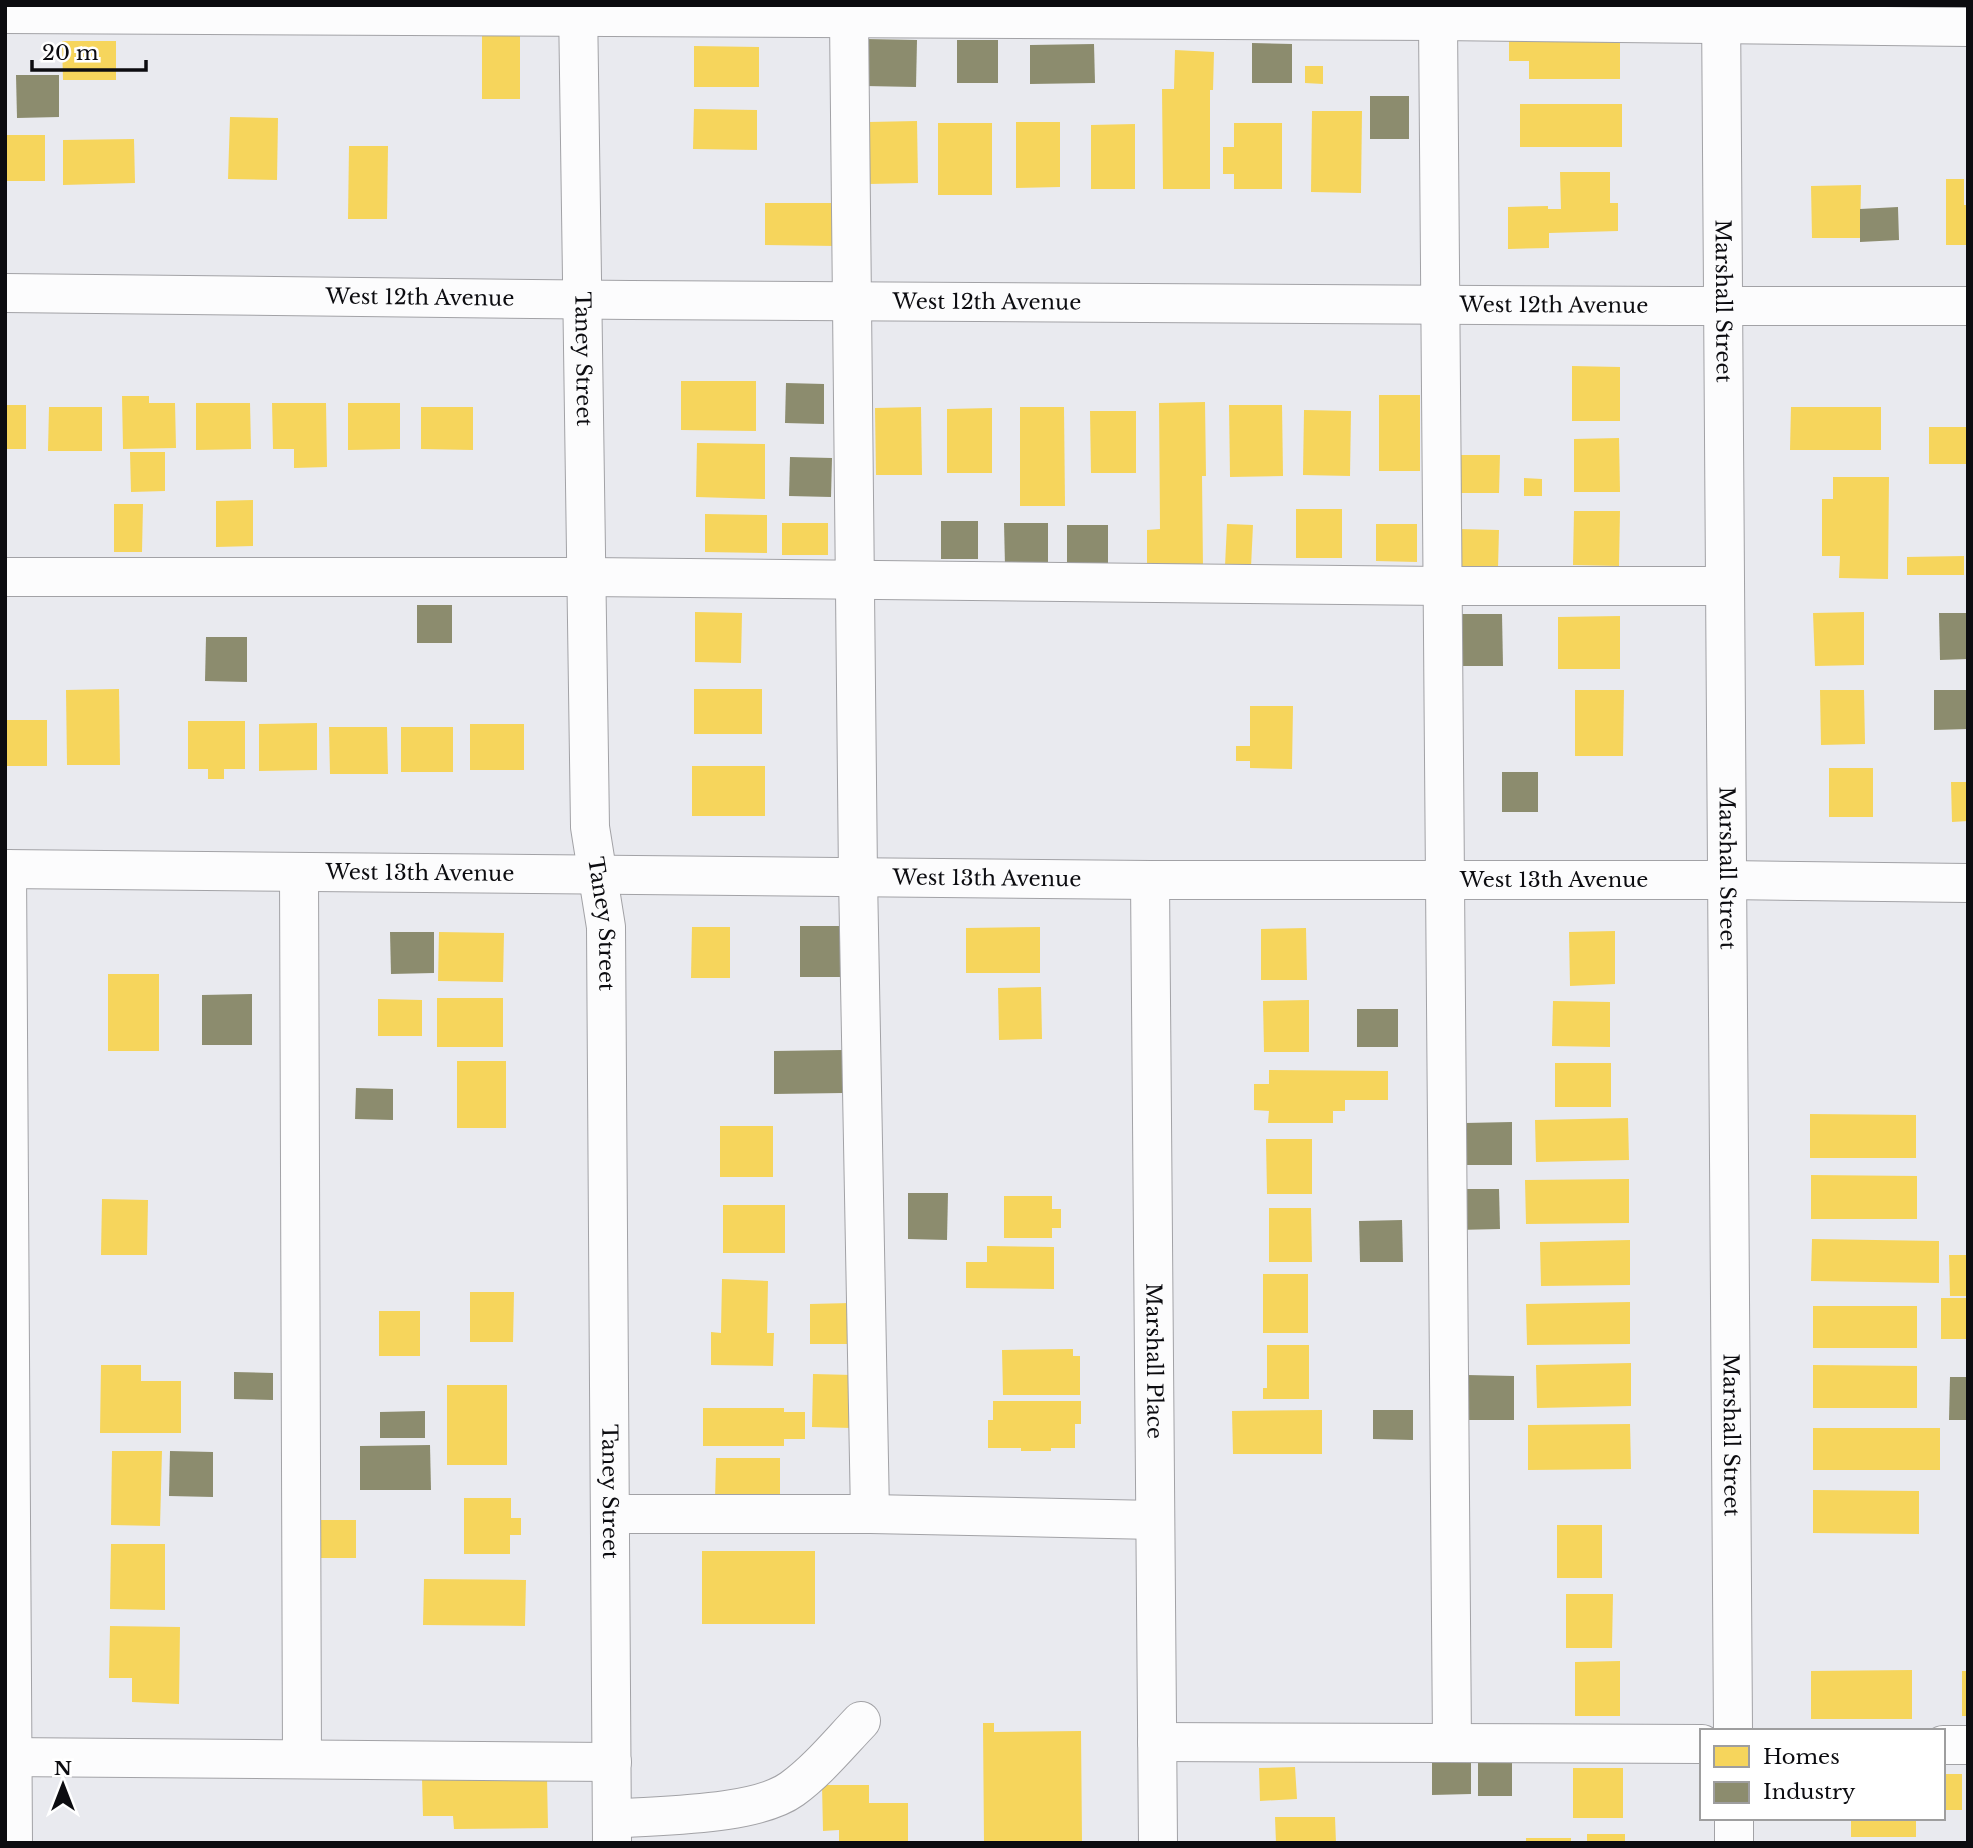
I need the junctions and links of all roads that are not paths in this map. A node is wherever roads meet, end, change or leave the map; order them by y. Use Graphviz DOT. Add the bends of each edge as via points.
graph roads {
  1 [pos="97,10"];
  2 [pos="579,11"];
  3 [pos="5,14"];
  4 [pos="1721,15"];
  5 [pos="849,19"];
  6 [pos="1438,21"];
  7 [pos="1968,27"];
  8 [pos="5,293"];
  9 [pos="584,299"];
  10 [pos="851,301"];
  11 [pos="1440,304"];
  12 [pos="1723,306"];
  13 [pos="1968,306"];
  14 [pos="5,577"];
  15 [pos="587,577"];
  16 [pos="855,579"];
  17 [pos="1443,586"];
  18 [pos="1725,586"];
  19 [pos="6,869"];
  20 [pos="299,872"];
  21 [pos="597,874"];
  22 [pos="858,877"];
  23 [pos="1150,880"];
  24 [pos="1445,880"];
  25 [pos="1727,880"];
  26 [pos="1968,883"];
  27 [pos="610,1514"];
  28 [pos="870,1514"];
  29 [pos="1155,1520"];
  30 [pos="861,1721"];
  31 [pos="1733,1729"];
  32 [pos="1157,1742"];
  33 [pos="1452,1743"];
  34 [pos="1700,1744"];
  35 [pos="1945,1745"];
  36 [pos="1968,1745"];
  37 [pos="9,1757"];
  38 [pos="302,1759"];
  39 [pos="612,1762"];
  40 [pos="1734,1820"];
  41 [pos="612,1831"];
  42 [pos="13,1843"];
  43 [pos="1158,1843"];
  44 [pos="1734,1843"];
  1 -- 2 [label="street"];
  1 -- 3 [label="street"];
  2 -- 5 [label="street"];
  2 -- 9 [label="street, Taney Street"];
  4 -- 6 [label="street"];
  4 -- 7 [label="street"];
  4 -- 12 [label="street, Marshall Street"];
  5 -- 6 [label="street"];
  5 -- 10 [label="street"];
  6 -- 11 [label="street"];
  8 -- 9 [label="street, West 12th Avenue"];
  9 -- 10 [label="street, West 12th Avenue"];
  9 -- 15 [label="street, Taney Street"];
  10 -- 11 [label="street, West 12th Avenue"];
  10 -- 16 [label="street"];
  11 -- 12 [label="street, West 12th Avenue"];
  11 -- 17 [label="street"];
  12 -- 13 [label="street, West 12th Avenue"];
  12 -- 18 [label="street, Marshall Street"];
  14 -- 15 [label="street"];
  15 -- 16 [label="street"];
  15 -- 21 [label="street, Taney Street" via="590,828"];
  16 -- 17 [label="street"];
  16 -- 22 [label="street"];
  17 -- 18 [label="street"];
  17 -- 24 [label="street"];
  18 -- 25 [label="street, Marshall Street"];
  19 -- 20 [label="street, West 13th Avenue"];
  19 -- 37 [label="street"];
  20 -- 21 [label="street, West 13th Avenue"];
  20 -- 38 [label="street"];
  21 -- 22 [label="street, West 13th Avenue"];
  21 -- 27 [label="street, Taney Street" via="606,927"];
  22 -- 23 [label="street, West 13th Avenue"];
  22 -- 28 [label="street"];
  23 -- 24 [label="street, West 13th Avenue"];
  23 -- 29 [label="street, Marshall Place"];
  24 -- 25 [label="street, West 13th Avenue"];
  24 -- 33 [label="street"];
  25 -- 26 [label="street, West 13th Avenue"];
  25 -- 31 [label="street, Marshall Street"];
  27 -- 28 [label="street"];
  27 -- 39 [label="street, Taney Street"];
  28 -- 29 [label="street"];
  29 -- 32 [label="street, Marshall Place"];
  30 -- 41 [label="street" via="798,1784 768,1801"];
  32 -- 33 [label="street"];
  32 -- 43 [label="street, Marshall Place"];
  33 -- 34 [label="street"];
  35 -- 36 [label="street"];
  37 -- 38 [label="street"];
  37 -- 42 [label="street"];
  38 -- 39 [label="street"];
  39 -- 41 [label="street, Taney Street"];
  40 -- 44 [label="street"];
}
